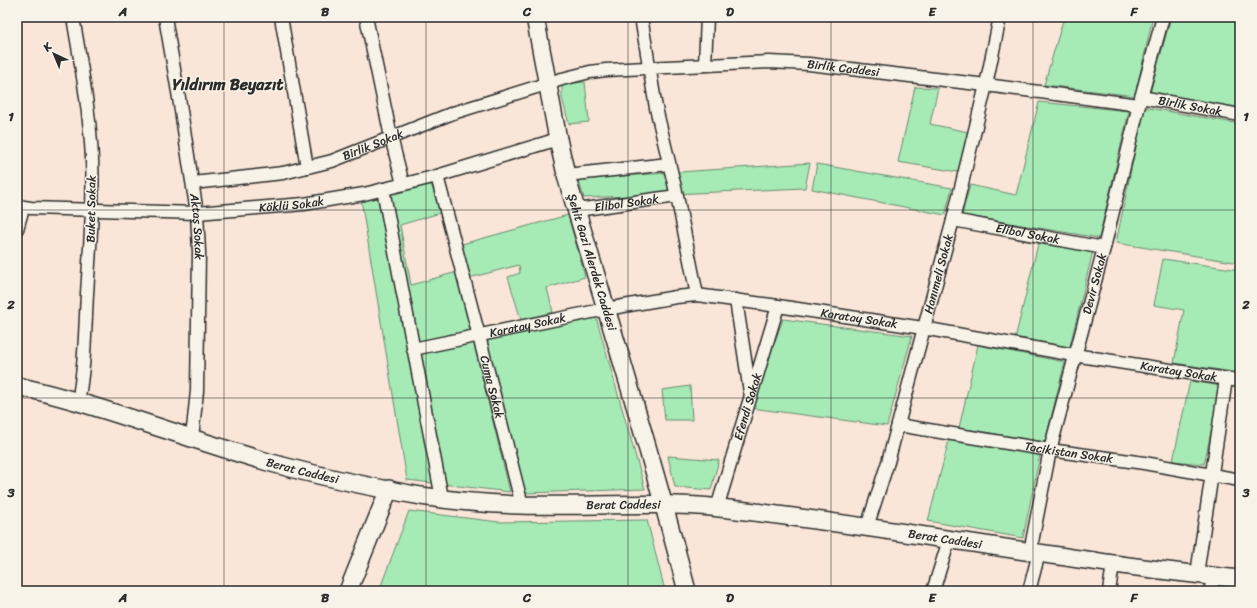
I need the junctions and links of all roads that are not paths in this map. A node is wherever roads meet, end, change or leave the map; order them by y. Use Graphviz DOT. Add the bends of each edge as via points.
graph roads {
  1 [pos="73,17"];
  2 [pos="165,17"];
  3 [pos="282,17"];
  4 [pos="366,17"];
  5 [pos="535,17"];
  6 [pos="641,17"];
  7 [pos="706,17"];
  8 [pos="1000,17"];
  9 [pos="1163,17"];
  10 [pos="705,65"];
  11 [pos="649,68"];
  12 [pos="547,84"];
  13 [pos="986,85"];
  14 [pos="1140,101"];
  15 [pos="1240,115"];
  16 [pos="391,137"];
  17 [pos="558,139"];
  18 [pos="669,164"];
  19 [pos="307,167"];
  20 [pos="566,175"];
  21 [pos="436,176"];
  22 [pos="193,183"];
  23 [pos="403,184"];
  24 [pos="382,189"];
  25 [pos="677,196"];
  26 [pos="20,207"];
  27 [pos="92,210"];
  28 [pos="577,210"];
  29 [pos="197,213"];
  30 [pos="953,220"];
  31 [pos="17,229"];
  32 [pos="1104,248"];
  33 [pos="697,295"];
  34 [pos="736,300"];
  35 [pos="778,306"];
  36 [pos="606,309"];
  37 [pos="923,328"];
  38 [pos="479,336"];
  39 [pos="413,349"];
  40 [pos="1074,355"];
  41 [pos="1226,379"];
  42 [pos="1240,381"];
  43 [pos="17,386"];
  44 [pos="751,395"];
  45 [pos="78,402"];
  46 [pos="898,425"];
  47 [pos="192,438"];
  48 [pos="1050,450"];
  49 [pos="1211,476"];
  50 [pos="1240,480"];
  51 [pos="389,490"];
  52 [pos="442,498"];
  53 [pos="522,505"];
  54 [pos="664,505"];
  55 [pos="717,508"];
  56 [pos="867,528"];
  57 [pos="949,540"];
  58 [pos="1034,552"];
  59 [pos="1113,564"];
  60 [pos="1197,574"];
  61 [pos="1240,579"];
  62 [pos="1212,584"];
  63 [pos="348,591"];
  64 [pos="687,591"];
  65 [pos="933,591"];
  66 [pos="1029,591"];
  67 [pos="1109,591"];
  1 -- 27 [label="street, Buket Sokak" via="91,143"];
  2 -- 22 [label="street, Aktaş Sokak"];
  3 -- 19 [label="street"];
  4 -- 16 [label="street"];
  5 -- 12 [label="street, Şehit Gazi Alerdek Caddesi"];
  6 -- 11 [label="street"];
  7 -- 10 [label="street"];
  8 -- 13 [label="street, Hanımeli Sokak"];
  9 -- 14 [label="street, Devir Sokak"];
  10 -- 11 [label="street, Birlik Caddesi"];
  10 -- 13 [label="street, Birlik Caddesi" via="769,62 808,64"];
  11 -- 12 [label="street, Birlik Caddesi" via="590,72"];
  11 -- 18 [label="street"];
  12 -- 16 [label="street, Birlik Sokak" via="453,113"];
  12 -- 17 [label="street, Şehit Gazi Alerdek Caddesi"];
  13 -- 14 [label="street, Birlik Caddesi"];
  13 -- 30 [label="street, Hanımeli Sokak"];
  14 -- 15 [label="street, Birlik Sokak"];
  14 -- 32 [label="street, Devir Sokak"];
  16 -- 19 [label="street, Birlik Sokak" via="332,161"];
  16 -- 23 [label="street"];
  17 -- 20 [label="street, Şehit Gazi Alerdek Caddesi"];
  17 -- 21 [label="street, Köklü Sokak"];
  18 -- 20 [label="street"];
  18 -- 25 [label="street"];
  19 -- 22 [label="street, Birlik Sokak" via="283,173"];
  20 -- 28 [label="street, Şehit Gazi Alerdek Caddesi"];
  21 -- 23 [label="street, Köklü Sokak"];
  21 -- 38 [label="street, Cuma Sokak"];
  22 -- 29 [label="street, Aktaş Sokak"];
  23 -- 24 [label="street, Köklü Sokak"];
  24 -- 29 [label="street, Köklü Sokak" via="304,204"];
  24 -- 39 [label="street"];
  25 -- 28 [label="street, Elibol Sokak"];
  25 -- 33 [label="street"];
  26 -- 27 [label="street, Köklü Sokak"];
  26 -- 31 [label="street"];
  27 -- 29 [label="street, Köklü Sokak"];
  27 -- 45 [label="street, Buket Sokak" via="84,361"];
  28 -- 36 [label="street, Şehit Gazi Alerdek Caddesi"];
  29 -- 47 [label="street, Aktaş Sokak" via="197,391"];
  30 -- 32 [label="street, Elibol Sokak"];
  30 -- 37 [label="street, Hanımeli Sokak"];
  32 -- 40 [label="street, Devir Sokak"];
  33 -- 34 [label="street, Karatay Sokak"];
  33 -- 36 [label="street, Karatay Sokak"];
  34 -- 35 [label="street, Karatay Sokak"];
  34 -- 44 [label="street"];
  35 -- 37 [label="street, Karatay Sokak"];
  35 -- 44 [label="street, Efendi Sokak"];
  36 -- 38 [label="street, Karatay Sokak"];
  36 -- 54 [label="street, Şehit Gazi Alerdek Caddesi"];
  37 -- 40 [label="street, Karatay Sokak"];
  37 -- 46 [label="street, Hanımeli Sokak"];
  38 -- 39 [label="street, Karatay Sokak"];
  38 -- 53 [label="street, Cuma Sokak"];
  39 -- 52 [label="street"];
  40 -- 41 [label="street, Karatay Sokak"];
  40 -- 48 [label="street, Devir Sokak"];
  41 -- 42 [label="street, Karatay Sokak"];
  41 -- 49 [label="street"];
  43 -- 45 [label="street, Berat Caddesi"];
  44 -- 55 [label="street, Efendi Sokak"];
  45 -- 47 [label="street, Berat Caddesi"];
  46 -- 48 [label="street, Tacikistan Sokak"];
  46 -- 56 [label="street, Hanımeli Sokak"];
  47 -- 51 [label="street, Berat Caddesi" via="306,472"];
  48 -- 49 [label="street, Tacikistan Sokak" via="1144,463"];
  48 -- 58 [label="street, Devir Sokak"];
  49 -- 50 [label="street, Tacikistan Sokak"];
  49 -- 60 [label="street"];
  51 -- 52 [label="street, Berat Caddesi"];
  51 -- 63 [label="street"];
  52 -- 53 [label="street, Berat Caddesi" via="464,502"];
  53 -- 54 [label="street, Berat Caddesi"];
  54 -- 55 [label="street, Berat Caddesi"];
  54 -- 64 [label="street, Şehit Gazi Alerdek Caddesi"];
  55 -- 56 [label="street, Berat Caddesi"];
  56 -- 57 [label="street, Berat Caddesi"];
  57 -- 58 [label="street, Berat Caddesi"];
  57 -- 65 [label="street"];
  58 -- 59 [label="street, Berat Caddesi"];
  58 -- 66 [label="street, Devir Sokak"];
  59 -- 60 [label="street, Berat Caddesi"];
  59 -- 67 [label="street"];
  60 -- 62 [label="street, Berat Caddesi"];
  61 -- 62 [label="street, Berat Caddesi"];
}
